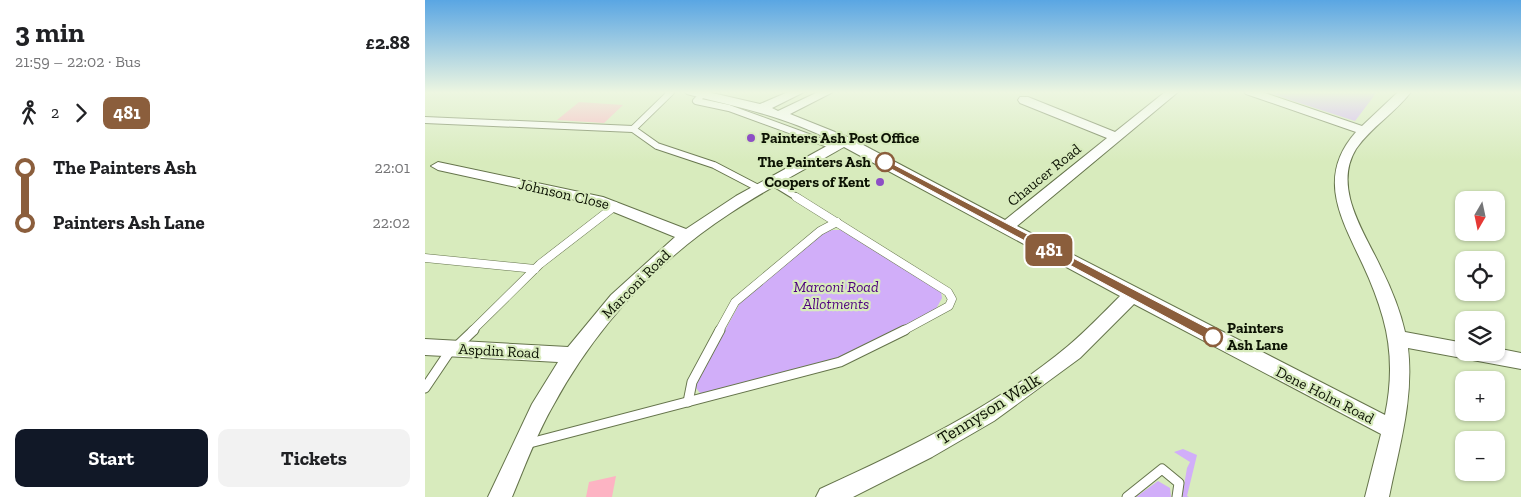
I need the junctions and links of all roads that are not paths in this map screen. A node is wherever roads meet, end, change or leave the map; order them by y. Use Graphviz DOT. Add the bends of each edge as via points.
graph roads {
  1 [pos="647,115"];
  2 [pos="748,115"];
  3 [pos="783,115"];
  4 [pos="1061,115"];
  5 [pos="1143,115"];
  6 [pos="1319,115"];
  7 [pos="1382,115"];
  8 [pos="425,120"];
  9 [pos="633,128"];
  10 [pos="1366,131"];
  11 [pos="1116,137"];
  12 [pos="841,144"];
  13 [pos="437,166"];
  14 [pos="766,186"];
  15 [pos="615,206"];
  16 [pos="837,222"];
  17 [pos="1006,227"];
  18 [pos="687,236"];
  19 [pos="425,258"];
  20 [pos="535,269"];
  21 [pos="1133,294"];
  22 [pos="1397,338"];
  23 [pos="425,347"];
  24 [pos="453,348"];
  25 [pos="1455,349"];
  26 [pos="573,355"];
  27 [pos="1505,358"];
  28 [pos="1521,361"];
  29 [pos="425,388"];
  30 [pos="688,402"];
  31 [pos="1392,429"];
  32 [pos="524,444"];
  33 [pos="500,497"];
  34 [pos="828,497"];
  35 [pos="1127,497"];
  36 [pos="1177,497"];
  37 [pos="1377,497"];
  1 -- 9 [label="lane"];
  2 -- 12 [label="lane" via="813,140"];
  3 -- 12 [label="street, Dene Holm Road"];
  4 -- 11 [label="street"];
  5 -- 11 [label="street, Chaucer Road"];
  6 -- 10 [label="street"];
  7 -- 10 [label="street"];
  8 -- 9 [label="lane" via="617,130"];
  9 -- 14 [label="lane" via="657,146"];
  10 -- 22 [label="street" via="1347,154 1342,196 1347,217 1380,285"];
  11 -- 17 [label="street, Chaucer Road"];
  12 -- 14 [label="street, Marconi Road"];
  12 -- 17 [label="street, Dene Holm Road"];
  13 -- 15 [label="street, Johnson Close"];
  14 -- 16 [label="lane"];
  14 -- 18 [label="street, Marconi Road" via="726,208"];
  15 -- 18 [label="street, Johnson Close"];
  15 -- 20 [label="lane"];
  16 -- 30 [label="lane" via="820,231 735,302 692,382"];
  16 -- 30 [label="lane" via="948,292 952,299 949,306 846,360"];
  17 -- 21 [label="street, Dene Holm Road"];
  18 -- 26 [label="street, Marconi Road" via="628,288"];
  19 -- 20 [label="lane"];
  20 -- 24 [label="lane"];
  21 -- 31 [label="street, Dene Holm Road"];
  21 -- 34 [label="street, Tennyson Walk" via="1073,353 1012,397 904,461"];
  22 -- 25 [label="street"];
  22 -- 31 [label="street" via="1401,381"];
  23 -- 24 [label="street, Aspdin Road"];
  24 -- 26 [label="street, Aspdin Road"];
  24 -- 29 [label="lane"];
  26 -- 32 [label="street, Marconi Road" via="547,397"];
  27 -- 28 [label="street"];
  30 -- 32 [label="lane"];
  31 -- 37 [label="street"];
  32 -- 33 [label="street, Marconi Road"];
  35 -- 36 [label="lane" via="1162,469 1179,483"];
}
